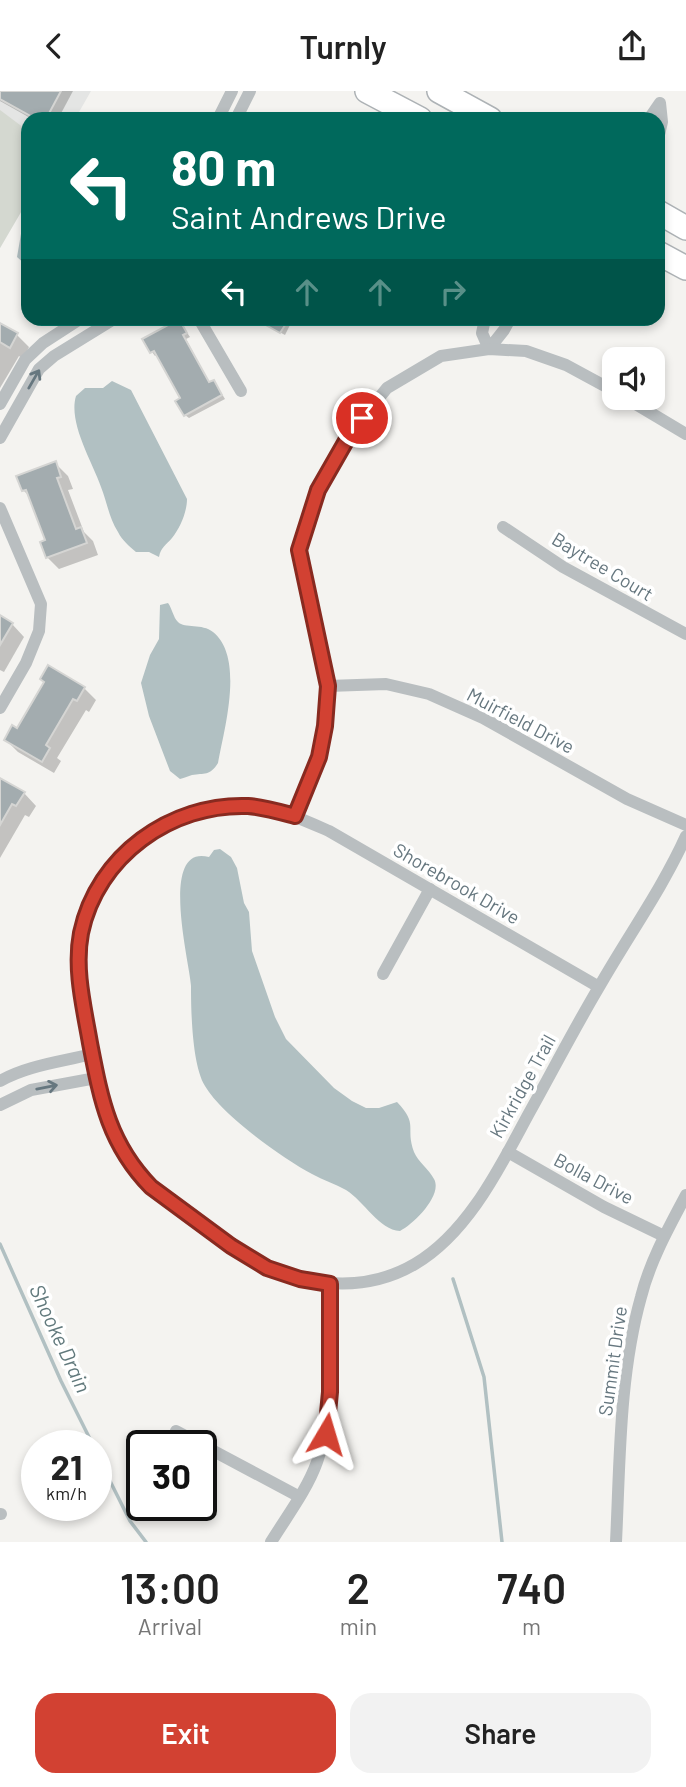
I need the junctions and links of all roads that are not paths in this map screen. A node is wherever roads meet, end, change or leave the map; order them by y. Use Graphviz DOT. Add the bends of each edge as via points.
graph roads {
  1 [pos="232,91"];
  2 [pos="250,91"];
  3 [pos="367,91"];
  4 [pos="447,103"];
  5 [pos="222,112"];
  6 [pos="240,112"];
  7 [pos="407,112"];
  8 [pos="471,112"];
  9 [pos="665,216"];
  10 [pos="686,228"];
  11 [pos="665,257"];
  12 [pos="686,268"];
  13 [pos="69,326"];
  14 [pos="103,326"];
  15 [pos="203,326"];
  16 [pos="484,326"];
  17 [pos="507,326"];
  18 [pos="43,343"];
  19 [pos="489,349"];
  20 [pos="54,356"];
  21 [pos="602,384"];
  22 [pos="241,391"];
  23 [pos="0,404"];
  24 [pos="646,410"];
  25 [pos="686,434"];
  26 [pos="0,437"];
  27 [pos="0,508"];
  28 [pos="503,527"];
  29 [pos="686,634"];
  30 [pos="328,686"];
  31 [pos="0,708"];
  32 [pos="295,816"];
  33 [pos="686,825"];
  34 [pos="686,836"];
  35 [pos="430,889"];
  36 [pos="383,974"];
  37 [pos="599,987"];
  38 [pos="92,1054"];
  39 [pos="96,1078"];
  40 [pos="0,1081"];
  41 [pos="0,1105"];
  42 [pos="508,1152"];
  43 [pos="686,1195"];
  44 [pos="664,1236"];
  45 [pos="330,1284"];
  46 [pos="217,1453"];
  47 [pos="299,1496"];
  48 [pos="271,1542"];
  49 [pos="616,1542"];
  1 -- 5 [label="street"];
  2 -- 6 [label="street"];
  3 -- 7 [label="main road"];
  4 -- 8 [label="main road"];
  9 -- 10 [label="main road"];
  11 -- 12 [label="main road"];
  13 -- 18 [label="street"];
  14 -- 20 [label="street"];
  15 -- 22 [label="street"];
  16 -- 19 [label="street"];
  17 -- 19 [label="street"];
  18 -- 20 [label="street"];
  18 -- 23 [label="street" via="25,360"];
  19 -- 21 [label="street" via="526,351"];
  19 -- 30 [label="street" via="440,356 387,388 350,434 318,490 299,550"];
  26 -- 20 [label="street, one-way" via="39,369"];
  24 -- 25 [label="street"];
  27 -- 31 [label="street" via="41,604 39,631"];
  28 -- 29 [label="street, Baytree Court" via="563,567"];
  30 -- 32 [label="street" via="319,757"];
  30 -- 33 [label="street, Muirfield Drive" via="386,684 429,694 483,718 627,799"];
  32 -- 35 [label="street, Shorebrook Drive"];
  32 -- 38 [label="street, Shorebrook Drive" via="250,806 207,808 153,830 127,851 104,878 80,934 79,983"];
  34 -- 37 [label="street, Kirkridge Trail"];
  35 -- 36 [label="street"];
  35 -- 37 [label="street, Shorebrook Drive"];
  37 -- 42 [label="street, Kirkridge Trail"];
  38 -- 39 [label="street, Kirkridge Trail"];
  38 -- 40 [label="street" via="33,1066"];
  41 -- 39 [label="street, one-way" via="31,1090"];
  39 -- 45 [label="street, Kirkridge Trail" via="113,1135 151,1187 267,1268"];
  42 -- 44 [label="street, Bolla Drive"];
  42 -- 45 [label="street, Kirkridge Trail" via="460,1224 435,1249 392,1275"];
  43 -- 44 [label="street, Summit Drive"];
  44 -- 49 [label="street, Summit Drive" via="641,1296 631,1347"];
  45 -- 47 [label="street" via="329,1413 317,1462"];
  46 -- 47 [label="street"];
  47 -- 48 [label="street"];
}
